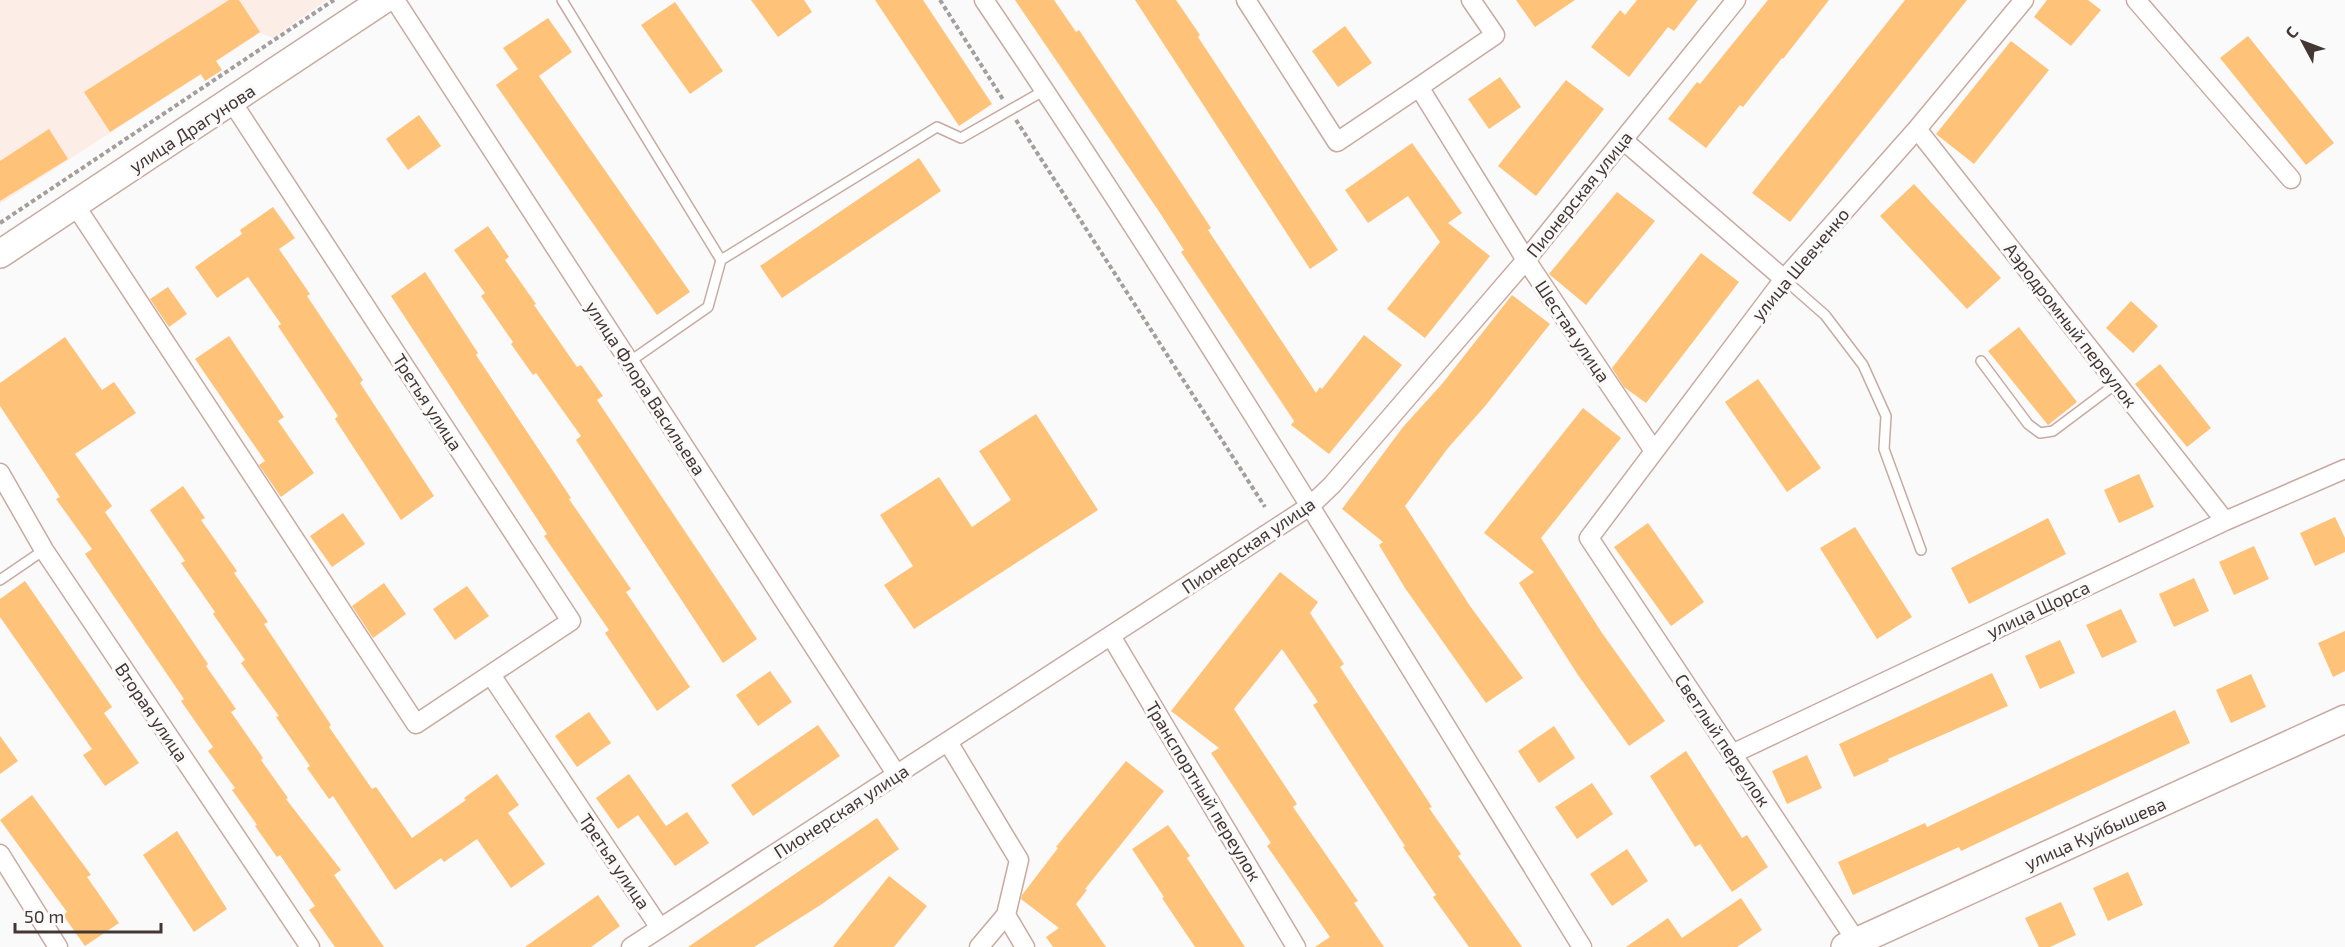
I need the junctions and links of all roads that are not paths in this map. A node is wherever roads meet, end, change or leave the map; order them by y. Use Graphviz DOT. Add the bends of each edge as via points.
graph roads {
  1 [pos="383,0"];
  2 [pos="395,0"];
  3 [pos="562,0"];
  4 [pos="984,0"];
  5 [pos="1246,0"];
  6 [pos="1471,0"];
  7 [pos="2024,0"];
  8 [pos="2136,0"];
  9 [pos="1730,3"];
  10 [pos="1419,87"];
  11 [pos="1045,90"];
  12 [pos="232,102"];
  13 [pos="1917,129"];
  14 [pos="1623,140"];
  15 [pos="2291,179"];
  16 [pos="75,205"];
  17 [pos="0,254"];
  18 [pos="722,260"];
  19 [pos="1526,260"];
  20 [pos="1784,279"];
  21 [pos="1981,361"];
  22 [pos="629,362"];
  23 [pos="2117,383"];
  24 [pos="1654,451"];
  25 [pos="2345,469"];
  26 [pos="0,473"];
  27 [pos="6,491"];
  28 [pos="1310,507"];
  29 [pos="2225,520"];
  30 [pos="1589,538"];
  31 [pos="44,550"];
  32 [pos="1921,550"];
  33 [pos="0,580"];
  34 [pos="1111,636"];
  35 [pos="491,675"];
  36 [pos="2345,719"];
  37 [pos="948,742"];
  38 [pos="1732,754"];
  39 [pos="897,775"];
  40 [pos="0,854"];
  41 [pos="1006,915"];
  42 [pos="660,928"];
  43 [pos="1851,944"];
  44 [pos="58,947"];
  45 [pos="310,947"];
  46 [pos="631,947"];
  47 [pos="978,947"];
  48 [pos="1025,947"];
  49 [pos="1296,947"];
  50 [pos="1582,947"];
  1 -- 12 [label="street, улица Драгунова"];
  2 -- 22 [label="street, улица Флора Васильева"];
  3 -- 18 [label="lane"];
  4 -- 11 [label="street"];
  5 -- 10 [label="street" via="1337,142"];
  6 -- 10 [label="street" via="1495,35"];
  7 -- 13 [label="street, улица Шевченко"];
  8 -- 15 [label="street"];
  9 -- 14 [label="street, Пионерская улица"];
  10 -- 19 [label="street, Шестая улица"];
  11 -- 18 [label="lane" via="961,138 937,127"];
  11 -- 28 [label="street"];
  12 -- 16 [label="street, улица Драгунова"];
  12 -- 35 [label="street, Третья улица" via="571,621"];
  13 -- 20 [label="street, улица Шевченко"];
  13 -- 23 [label="street, Аэродромный переулок"];
  14 -- 19 [label="street, Пионерская улица"];
  14 -- 20 [label="street"];
  16 -- 17 [label="street, улица Драгунова"];
  16 -- 35 [label="street, Третья улица" via="416,724"];
  18 -- 22 [label="lane" via="708,307"];
  19 -- 24 [label="street, Шестая улица"];
  19 -- 28 [label="street, Пионерская улица"];
  20 -- 24 [label="street, улица Шевченко"];
  20 -- 32 [label="lane" via="1825,315 1863,365 1886,416 1884,449"];
  21 -- 23 [label="lane" via="2028,424 2040,433 2054,431"];
  22 -- 39 [label="street, улица Флора Васильева"];
  23 -- 29 [label="street, Аэродромный переулок"];
  24 -- 30 [label="street, улица Шевченко"];
  25 -- 29 [label="street, улица Щорса"];
  26 -- 27 [label="street, Вторая улица"];
  27 -- 31 [label="street, Вторая улица"];
  28 -- 34 [label="street, Пионерская улица"];
  28 -- 50 [label="street"];
  29 -- 38 [label="street, улица Щорса"];
  30 -- 38 [label="street, Светлый переулок"];
  31 -- 33 [label="lane"];
  31 -- 45 [label="street, Вторая улица"];
  34 -- 37 [label="street, Пионерская улица"];
  34 -- 49 [label="street, Транспортный переулок"];
  35 -- 42 [label="street, Третья улица"];
  36 -- 43 [label="street, улица Куйбышева"];
  37 -- 39 [label="street, Пионерская улица"];
  37 -- 41 [label="street" via="1020,860"];
  38 -- 43 [label="street, Светлый переулок"];
  39 -- 42 [label="street, Пионерская улица"];
  40 -- 44 [label="street"];
  41 -- 47 [label="street"];
  41 -- 48 [label="street"];
  42 -- 46 [label="street, Пионерская улица"];
}
